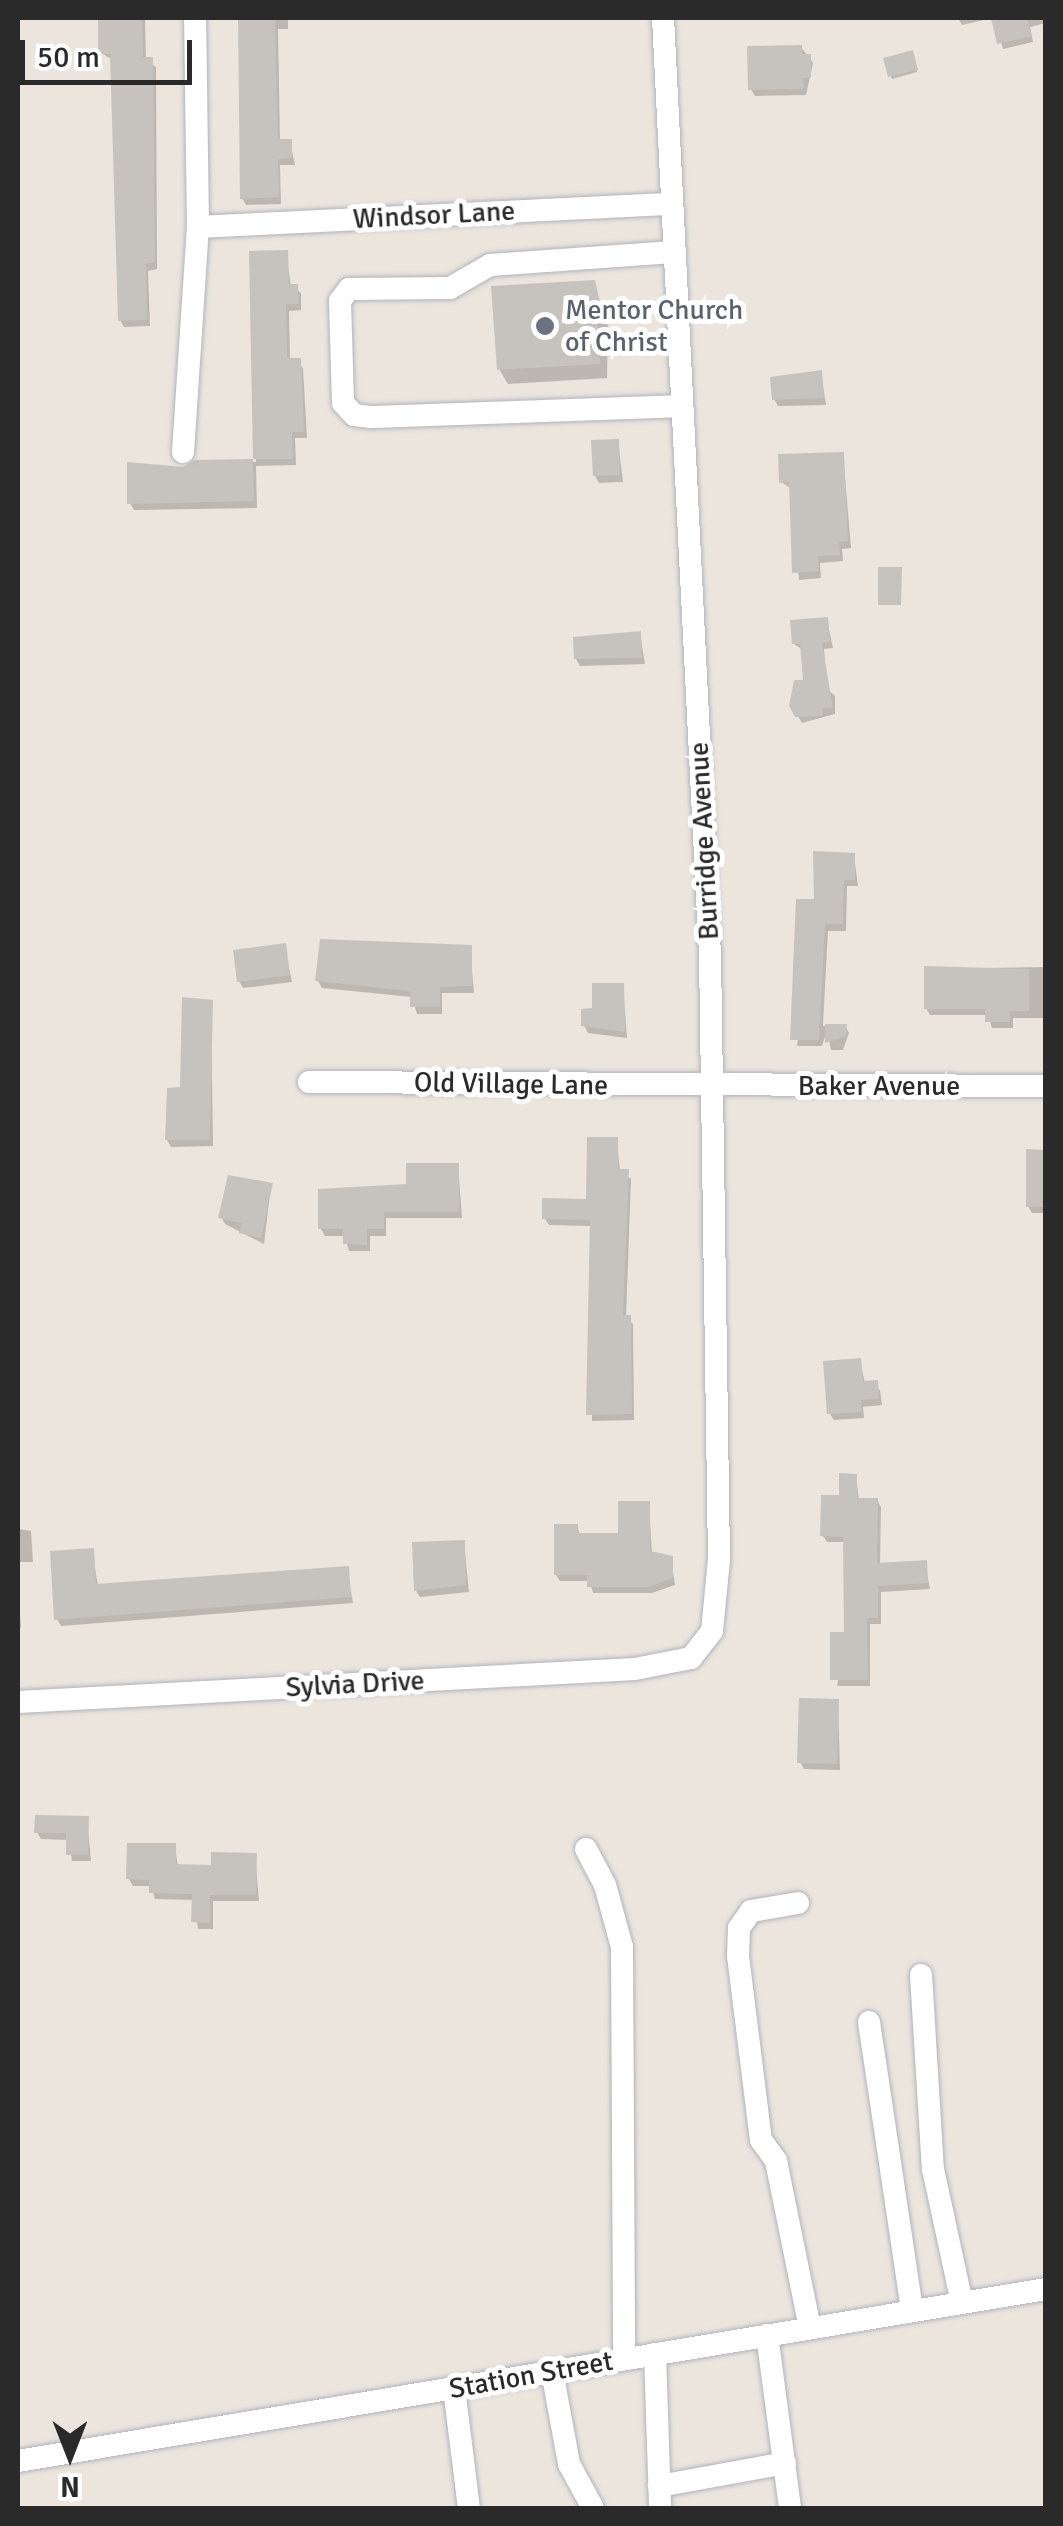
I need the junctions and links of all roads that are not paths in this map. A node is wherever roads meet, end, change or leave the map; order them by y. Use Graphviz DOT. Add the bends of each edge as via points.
graph roads {
  1 [pos="195,18"];
  2 [pos="663,18"];
  3 [pos="671,204"];
  4 [pos="198,227"];
  5 [pos="672,252"];
  6 [pos="681,406"];
  7 [pos="184,452"];
  8 [pos="309,1082"];
  9 [pos="712,1086"];
  10 [pos="1046,1086"];
  11 [pos="691,1658"];
  12 [pos="18,1702"];
  13 [pos="586,1850"];
  14 [pos="798,1903"];
  15 [pos="921,1975"];
  16 [pos="869,2022"];
  17 [pos="1046,2289"];
  18 [pos="962,2302"];
  19 [pos="912,2311"];
  20 [pos="810,2328"];
  21 [pos="766,2336"];
  22 [pos="655,2354"];
  23 [pos="624,2359"];
  24 [pos="552,2372"];
  25 [pos="454,2388"];
  26 [pos="18,2461"];
  27 [pos="785,2463"];
  28 [pos="660,2497"];
  29 [pos="470,2508"];
  30 [pos="592,2508"];
  31 [pos="790,2508"];
  1 -- 4 [label="street"];
  2 -- 3 [label="street, Burridge Avenue"];
  3 -- 4 [label="street, Windsor Lane"];
  3 -- 5 [label="street, Burridge Avenue"];
  4 -- 7 [label="street"];
  5 -- 6 [label="street, Burridge Avenue"];
  5 -- 6 [label="street" via="490,265 450,288 349,289 340,301 342,403 354,415 370,417"];
  6 -- 9 [label="street, Burridge Avenue"];
  8 -- 9 [label="street, Old Village Lane"];
  9 -- 10 [label="street, Baker Avenue"];
  9 -- 11 [label="street, Burridge Avenue" via="719,1560 712,1631"];
  11 -- 12 [label="street, Sylvia Drive" via="635,1669"];
  13 -- 23 [label="street" via="606,1885 622,1947"];
  14 -- 20 [label="street" via="751,1911 738,1928 738,1956 761,2140 776,2161"];
  15 -- 18 [label="street" via="934,2169"];
  16 -- 19 [label="street"];
  17 -- 18 [label="street, Station Street"];
  18 -- 19 [label="street, Station Street"];
  19 -- 20 [label="street, Station Street"];
  20 -- 21 [label="street, Station Street"];
  21 -- 22 [label="street, Station Street"];
  21 -- 27 [label="street"];
  22 -- 23 [label="street, Station Street"];
  22 -- 28 [label="street"];
  23 -- 24 [label="street, Station Street"];
  24 -- 25 [label="street, Station Street"];
  24 -- 30 [label="street" via="569,2464"];
  25 -- 26 [label="street, Station Street"];
  25 -- 29 [label="street"];
  27 -- 28 [label="street"];
  27 -- 31 [label="street"];
}
